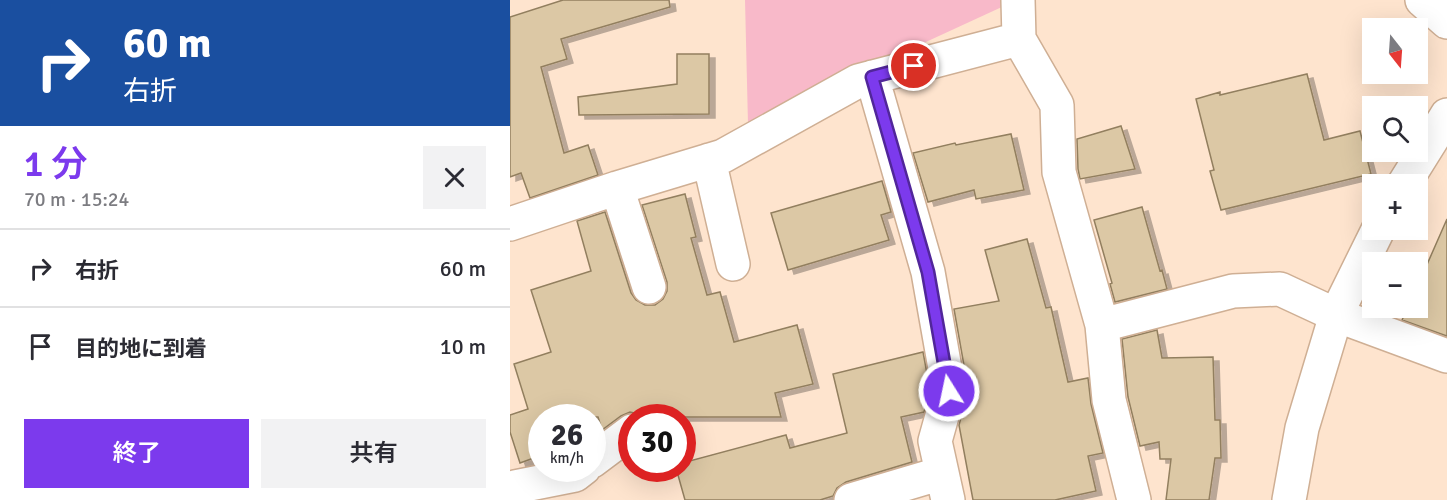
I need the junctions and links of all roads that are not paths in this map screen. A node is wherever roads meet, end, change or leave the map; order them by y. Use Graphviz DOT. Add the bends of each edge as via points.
graph roads {
  1 [pos="1018,0"];
  2 [pos="1019,39"];
  3 [pos="872,77"];
  4 [pos="1447,115"];
  5 [pos="709,160"];
  6 [pos="1410,174"];
  7 [pos="617,188"];
  8 [pos="510,224"];
  9 [pos="1373,240"];
  10 [pos="732,264"];
  11 [pos="649,287"];
  12 [pos="1336,315"];
  13 [pos="1102,325"];
  14 [pos="1447,356"];
  15 [pos="539,482"];
  16 [pos="945,486"];
  17 [pos="510,489"];
  18 [pos="851,500"];
  19 [pos="1134,500"];
  20 [pos="1289,500"];
  1 -- 2 [label="street"];
  2 -- 3 [label="street"];
  2 -- 13 [label="street" via="1057,105 1059,172"];
  3 -- 5 [label="street"];
  3 -- 16 [label="street" via="928,272 949,391 935,441"];
  4 -- 6 [label="street"];
  5 -- 7 [label="street"];
  5 -- 10 [label="street"];
  7 -- 8 [label="street"];
  7 -- 11 [label="street"];
  9 -- 12 [label="street"];
  12 -- 13 [label="street" via="1280,290 1233,291"];
  12 -- 14 [label="street"];
  12 -- 20 [label="street" via="1302,428"];
  13 -- 19 [label="street" via="1109,400"];
  15 -- 17 [label="street"];
  16 -- 18 [label="street"];
}
